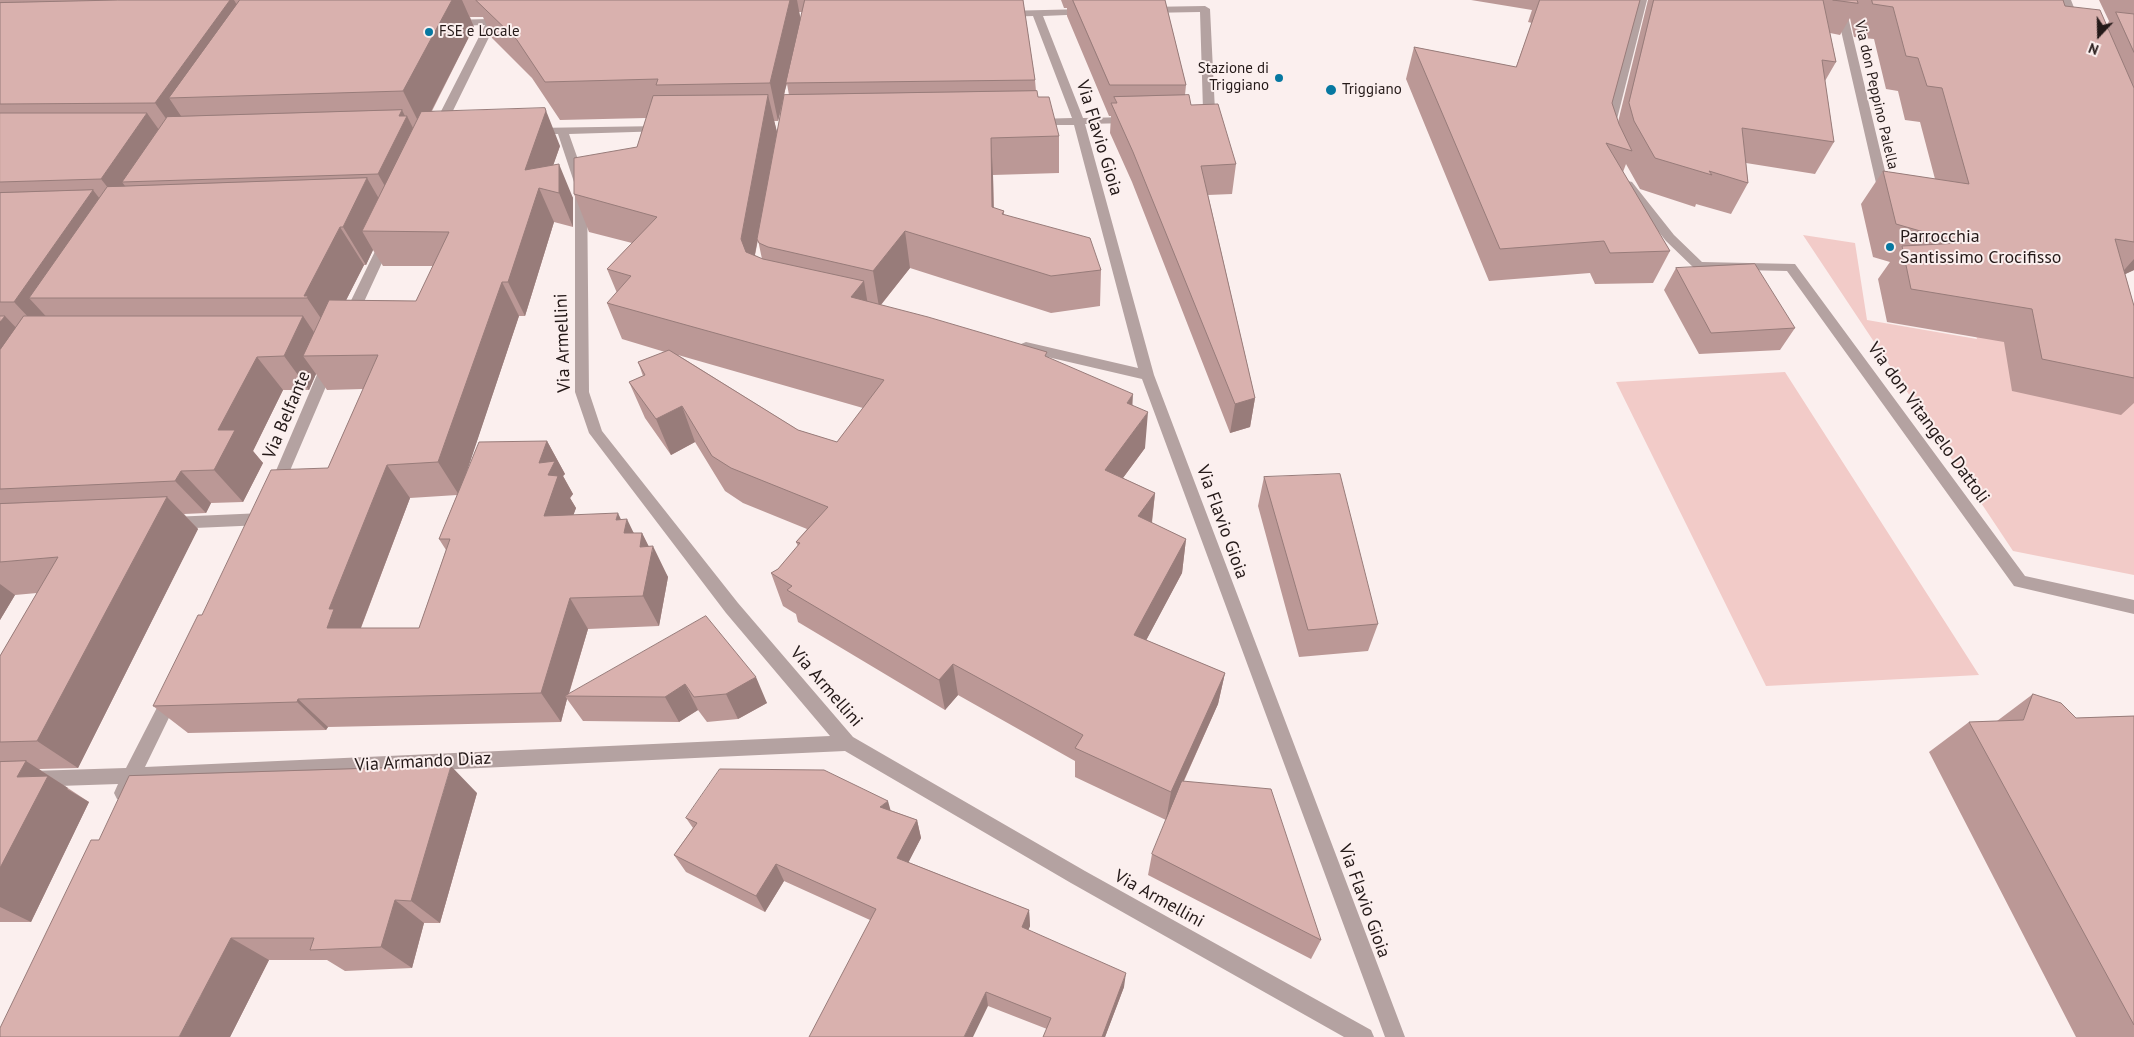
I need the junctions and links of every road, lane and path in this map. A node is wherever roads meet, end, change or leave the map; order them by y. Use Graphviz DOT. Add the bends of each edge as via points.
graph roads {
  1 [pos="503,0"];
  2 [pos="1642,0"];
  3 [pos="2066,0"];
  4 [pos="1216,2"];
  5 [pos="1840,4"];
  6 [pos="1205,9"];
  7 [pos="1136,11"];
  8 [pos="1096,12"];
  9 [pos="1037,13"];
  10 [pos="997,14"];
  11 [pos="513,22"];
  12 [pos="445,23"];
  13 [pos="493,23"];
  14 [pos="2078,29"];
  15 [pos="1078,120"];
  16 [pos="1137,120"];
  17 [pos="1187,120"];
  18 [pos="1019,122"];
  19 [pos="678,129"];
  20 [pos="562,130"];
  21 [pos="523,132"];
  22 [pos="1607,135"];
  23 [pos="434,137"];
  24 [pos="1619,172"];
  25 [pos="1885,197"];
  26 [pos="392,228"];
  27 [pos="342,334"];
  28 [pos="1012,344"];
  29 [pos="334,352"];
  30 [pos="1147,374"];
  31 [pos="263,519"];
  32 [pos="156,524"];
  33 [pos="254,537"];
  34 [pos="2134,607"];
  35 [pos="181,678"];
  36 [pos="847,743"];
  37 [pos="131,776"];
  38 [pos="0,780"];
  39 [pos="118,803"];
  40 [pos="1364,1037"];
  41 [pos="1395,1037"];
  1 -- 13 [label="street"];
  2 -- 22 [label="street"];
  3 -- 14 [label="street"];
  4 -- 6 [label="street"];
  5 -- 25 [label="street, Via don Peppino Palella"];
  6 -- 7 [label="street"];
  6 -- 17 [label="street" via="1209,111 1197,120"];
  8 -- 9 [label="street"];
  9 -- 10 [label="street"];
  9 -- 15 [label="street, Via Flavio Gioia"];
  11 -- 13 [label="street"];
  12 -- 13 [label="street"];
  13 -- 23 [label="street"];
  15 -- 16 [label="street"];
  15 -- 18 [label="street"];
  15 -- 30 [label="street, Via Flavio Gioia"];
  19 -- 20 [label="street"];
  20 -- 21 [label="street"];
  20 -- 36 [label="street, Via Armellini" via="581,184 582,392 596,433 732,608"];
  24 -- 34 [label="street, Via don Vitangelo Dattoli" via="1670,238 1699,266 1791,267 2020,581"];
  26 -- 27 [label="street"];
  28 -- 30 [label="street"];
  29 -- 31 [label="street, Via Belfante"];
  30 -- 41 [label="street, Via Flavio Gioia"];
  31 -- 32 [label="street"];
  31 -- 33 [label="street, Via Belfante"];
  35 -- 37 [label="street"];
  36 -- 37 [label="street, Via Armando Diaz"];
  36 -- 40 [label="street, Via Armellini"];
  37 -- 38 [label="street, Via Armando Diaz"];
  37 -- 39 [label="street"];
}
